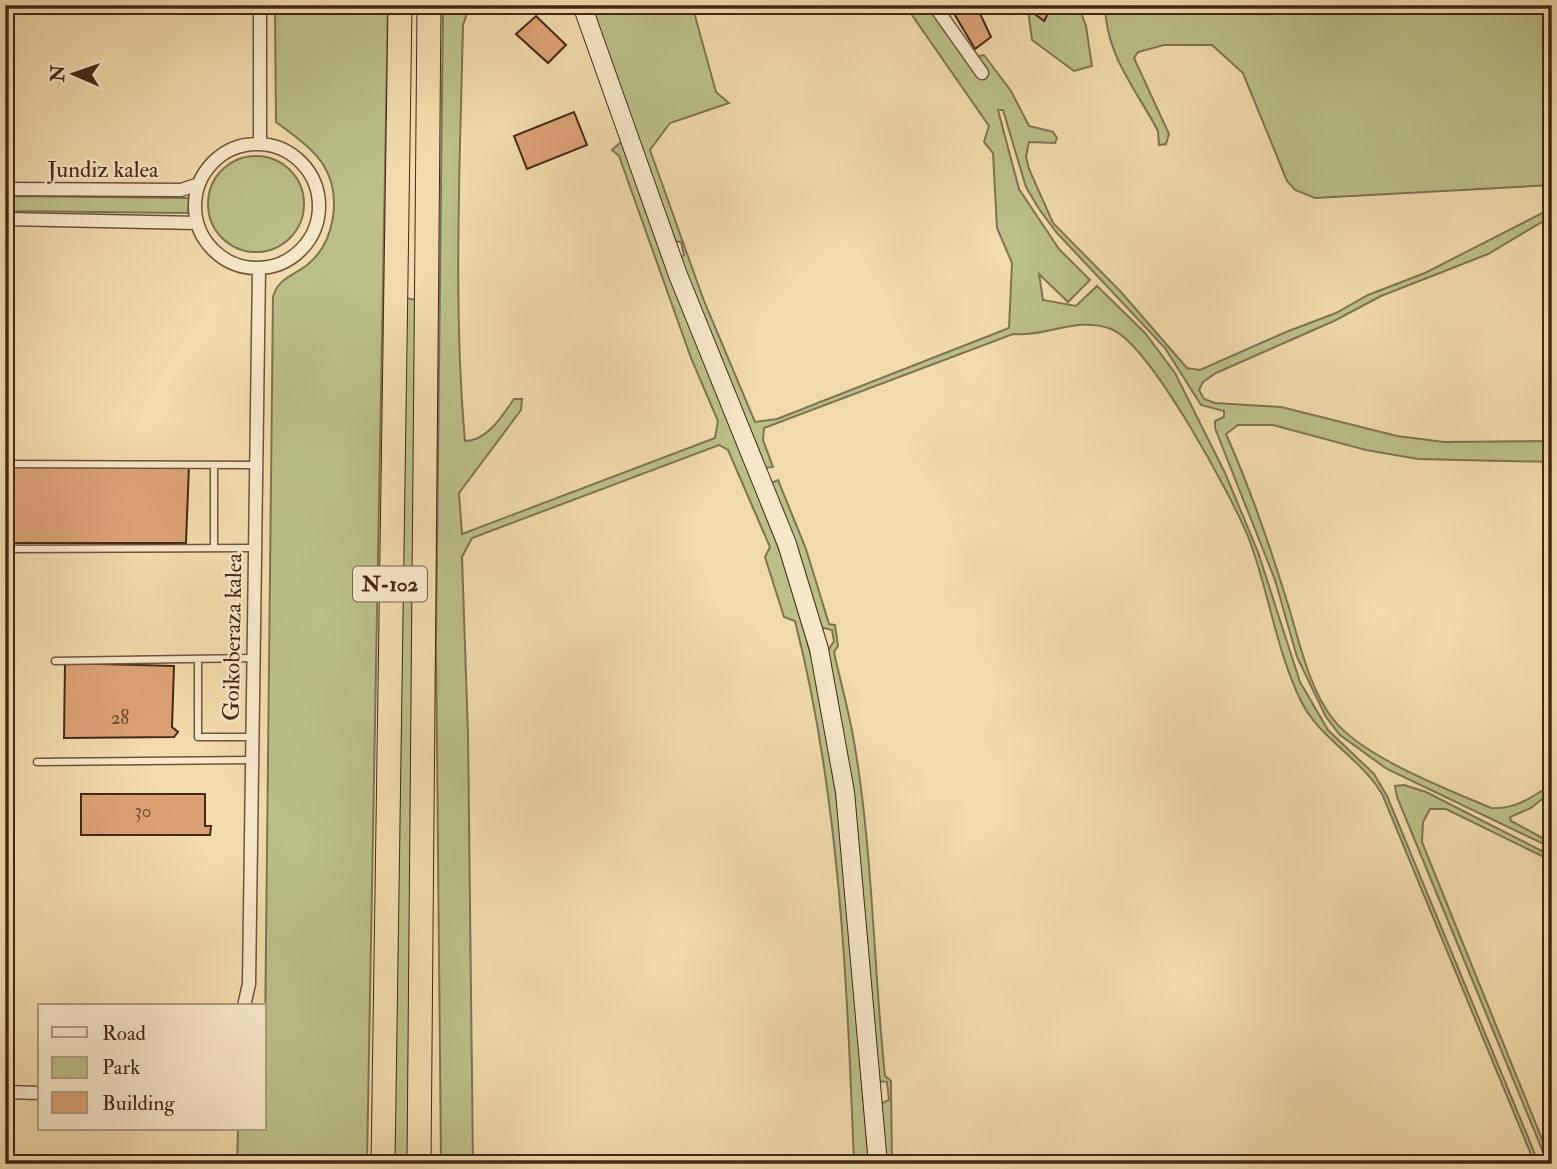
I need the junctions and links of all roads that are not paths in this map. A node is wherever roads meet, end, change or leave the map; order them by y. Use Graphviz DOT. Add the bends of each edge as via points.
graph roads {
  1 [pos="260,5"];
  2 [pos="400,5"];
  3 [pos="429,5"];
  4 [pos="582,5"];
  5 [pos="934,5"];
  6 [pos="982,73"];
  7 [pos="260,144"];
  8 [pos="199,184"];
  9 [pos="5,189"];
  10 [pos="5,219"];
  11 [pos="198,223"];
  12 [pos="259,268"];
  13 [pos="5,464"];
  14 [pos="214,465"];
  15 [pos="256,465"];
  16 [pos="214,548"];
  17 [pos="255,548"];
  18 [pos="5,549"];
  19 [pos="253,658"];
  20 [pos="198,659"];
  21 [pos="55,661"];
  22 [pos="251,737"];
  23 [pos="251,760"];
  24 [pos="37,762"];
  25 [pos="419,974"];
  26 [pos="244,1004"];
  27 [pos="5,1092"];
  28 [pos="38,1093"];
  29 [pos="383,1164"];
  30 [pos="419,1164"];
  31 [pos="430,1164"];
  32 [pos="878,1164"];
  1 -- 7 [label="street"];
  2 -- 29 [label="highway, N-102"];
  3 -- 25 [label="highway, N-102"];
  4 -- 32 [label="street" via="678,275 783,534 819,649 845,792"];
  5 -- 6 [label="street"];
  7 -- 8 [label="street" via="223,154"];
  7 -- 12 [label="street" via="280,148 298,159 318,195 318,216 311,236 298,252"];
  8 -- 9 [label="street, Jundiz kalea" via="181,190"];
  8 -- 11 [label="street"];
  10 -- 11 [label="street"];
  11 -- 12 [label="street" via="206,242 221,256"];
  12 -- 15 [label="street, Goikoberaza kalea"];
  13 -- 14 [label="lane"];
  14 -- 15 [label="lane"];
  14 -- 16 [label="lane"];
  15 -- 17 [label="street, Goikoberaza kalea"];
  16 -- 17 [label="lane"];
  16 -- 18 [label="lane"];
  17 -- 19 [label="street, Goikoberaza kalea"];
  19 -- 20 [label="lane"];
  19 -- 22 [label="street, Goikoberaza kalea"];
  20 -- 21 [label="lane"];
  20 -- 22 [label="lane" via="198,737"];
  22 -- 23 [label="street, Goikoberaza kalea"];
  23 -- 24 [label="lane"];
  23 -- 26 [label="street, Goikoberaza kalea" via="249,984"];
  25 -- 30 [label="highway, N-102"];
  25 -- 31 [label="highway"];
  27 -- 28 [label="street"];
}
